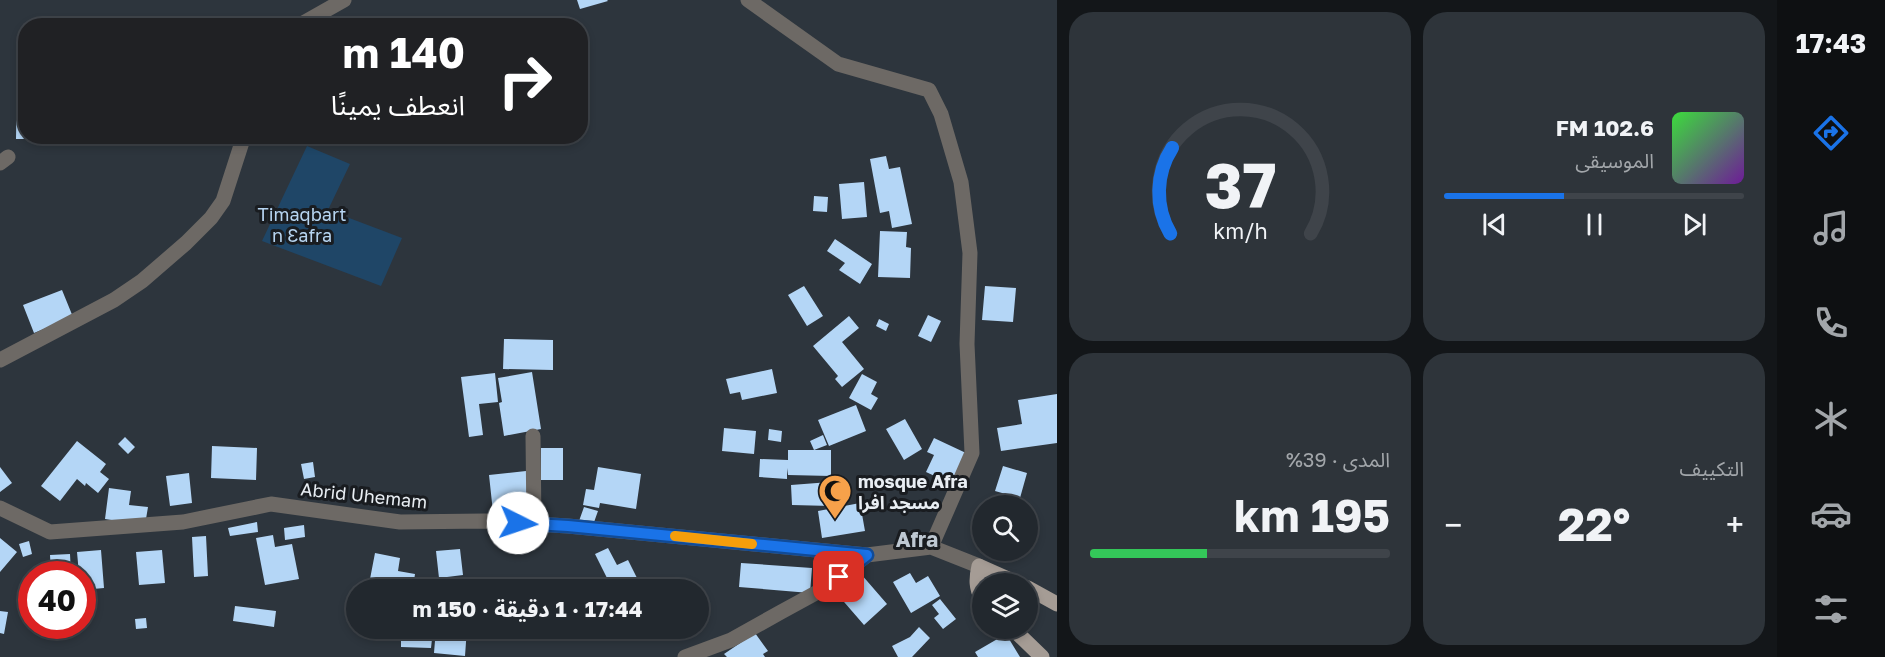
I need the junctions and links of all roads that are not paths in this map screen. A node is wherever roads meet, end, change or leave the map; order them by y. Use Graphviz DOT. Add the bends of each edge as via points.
graph roads {
  1 [pos="344,0"];
  2 [pos="748,0"];
  3 [pos="312,18"];
  4 [pos="241,144"];
  5 [pos="0,360"];
  6 [pos="533,436"];
  7 [pos="0,508"];
  8 [pos="534,524"];
  9 [pos="931,547"];
  10 [pos="867,555"];
  11 [pos="979,566"];
  12 [pos="977,573"];
  13 [pos="995,573"];
  14 [pos="1038,594"];
  15 [pos="1057,604"];
  16 [pos="1023,639"];
  17 [pos="685,657"];
  18 [pos="1042,657"];
  1 -- 3 [label="street"];
  2 -- 9 [label="street" via="838,64 929,90 941,114 962,182 970,253 967,344 972,453"];
  4 -- 5 [label="street" via="223,201 186,243 114,300"];
  6 -- 8 [label="street"];
  7 -- 8 [label="street, Abrid Uhemam" via="50,532 183,522 271,504 400,522"];
  8 -- 10 [label="street, Abrid Uhemam"];
  9 -- 10 [label="street, Abrid Uhemam"];
  9 -- 11 [label="street, Abrid Uhemam"];
  10 -- 17 [label="street" via="825,588 731,640"];
  11 -- 12 [label="main road"];
  11 -- 13 [label="main road"];
  14 -- 15 [label="main road"];
  16 -- 18 [label="main road"];
}
